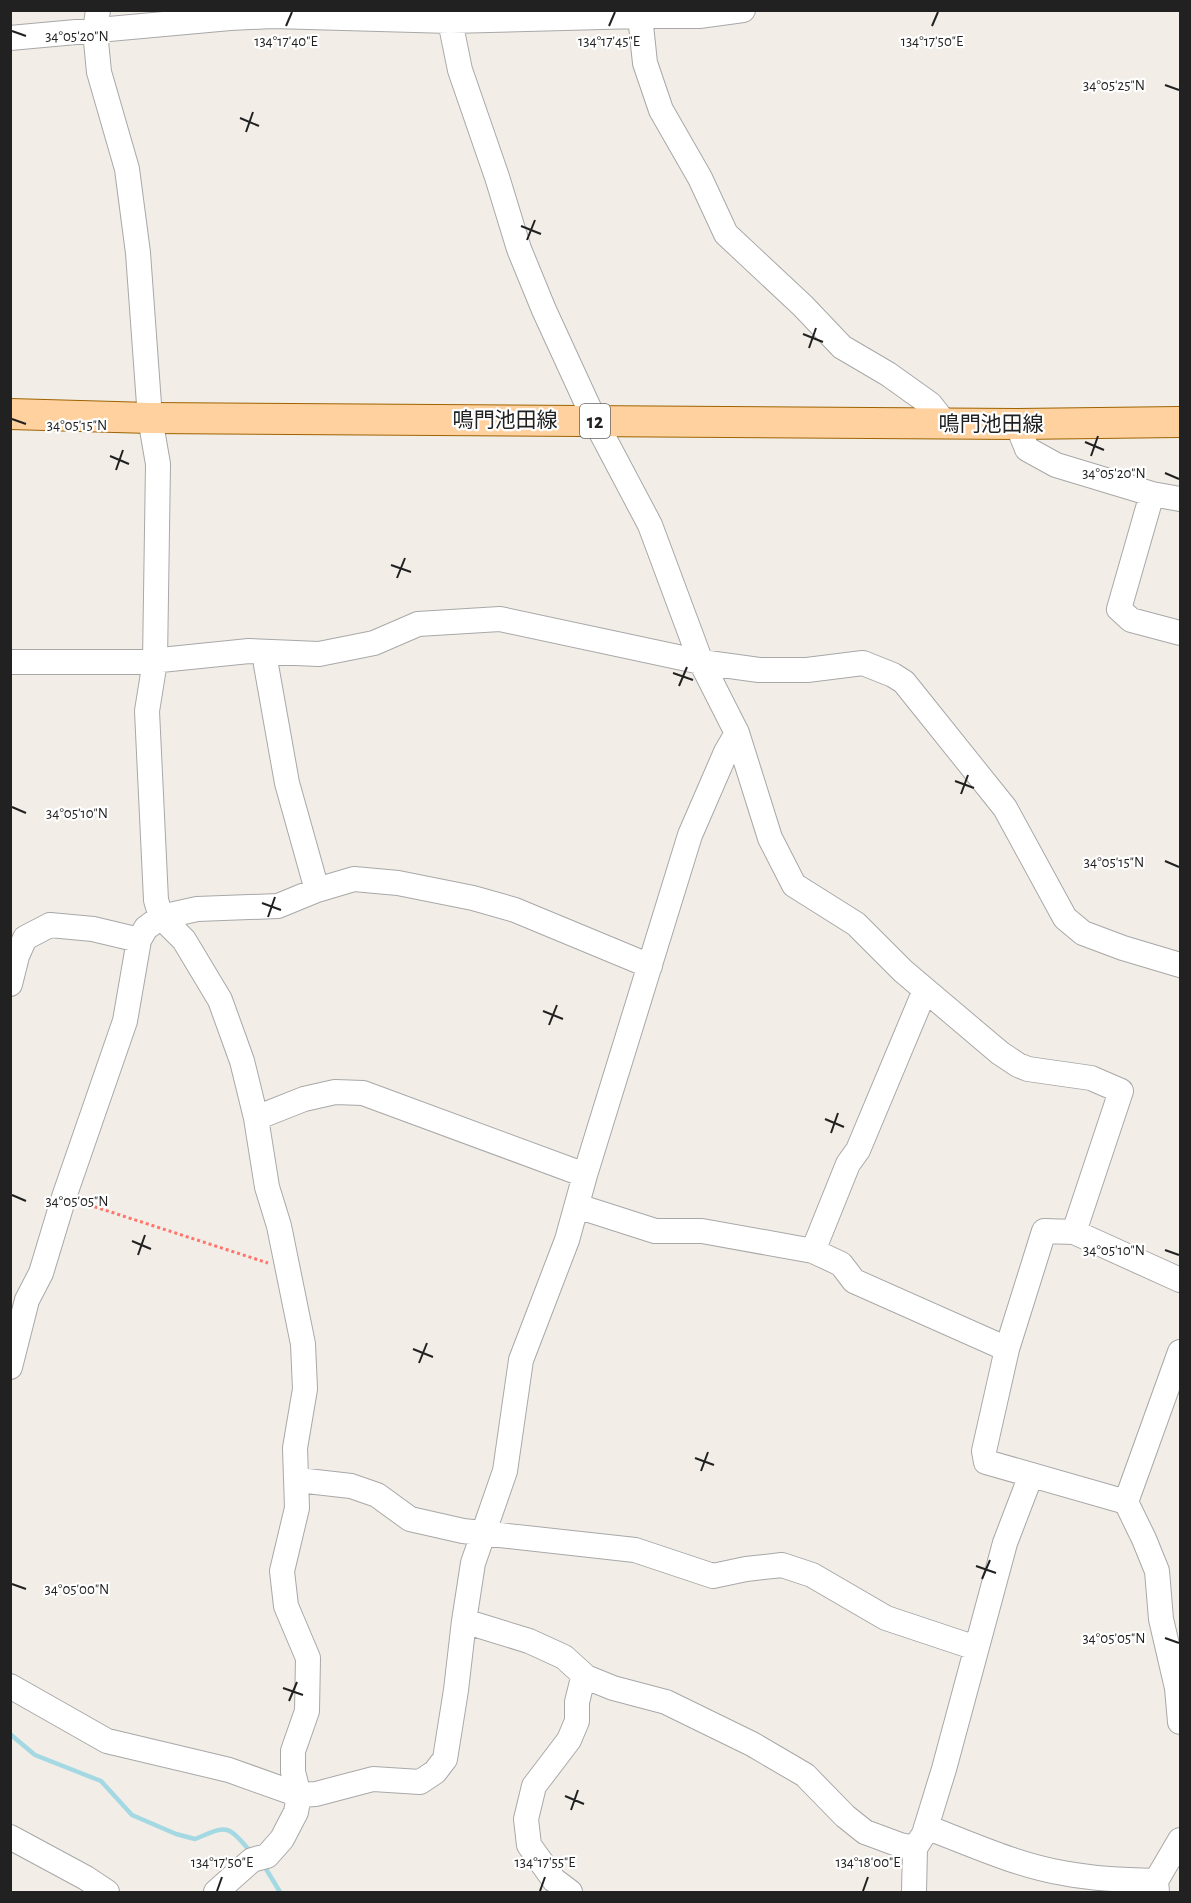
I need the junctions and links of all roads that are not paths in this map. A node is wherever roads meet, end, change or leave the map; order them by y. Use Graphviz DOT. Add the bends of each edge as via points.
graph roads {
  1 [pos="743,10"];
  2 [pos="698,13"];
  3 [pos="640,16"];
  4 [pos="447,18"];
  5 [pos="97,21"];
  6 [pos="10,38"];
  7 [pos="10,414"];
  8 [pos="150,418"];
  9 [pos="595,421"];
  10 [pos="1180,422"];
  11 [pos="945,423"];
  12 [pos="1017,424"];
  13 [pos="1152,494"];
  14 [pos="1180,499"];
  15 [pos="1180,633"];
  16 [pos="266,652"];
  17 [pos="155,661"];
  18 [pos="10,662"];
  19 [pos="701,662"];
  20 [pos="737,733"];
  21 [pos="317,890"];
  22 [pos="161,917"];
  23 [pos="140,940"];
  24 [pos="1180,965"];
  25 [pos="650,966"];
  26 [pos="10,984"];
  27 [pos="925,990"];
  28 [pos="256,1118"];
  29 [pos="585,1176"];
  30 [pos="577,1206"];
  31 [pos="1074,1232"];
  32 [pos="813,1251"];
  33 [pos="1180,1280"];
  34 [pos="1008,1349"];
  35 [pos="1180,1352"];
  36 [pos="10,1367"];
  37 [pos="1031,1475"];
  38 [pos="298,1480"];
  39 [pos="1126,1502"];
  40 [pos="483,1534"];
  41 [pos="1170,1596"];
  42 [pos="464,1621"];
  43 [pos="976,1648"];
  44 [pos="586,1677"];
  45 [pos="10,1686"];
  46 [pos="1180,1722"];
  47 [pos="299,1795"];
  48 [pos="926,1827"];
  49 [pos="10,1837"];
  50 [pos="1180,1840"];
  51 [pos="915,1848"];
  52 [pos="1156,1887"];
  53 [pos="107,1893"];
  54 [pos="216,1893"];
  55 [pos="570,1893"];
  56 [pos="914,1893"];
  1 -- 2 [label="street"];
  2 -- 3 [label="street"];
  3 -- 4 [label="street"];
  3 -- 11 [label="street" via="645,63 661,110 726,234 842,347 930,404"];
  4 -- 5 [label="street" via="273,16"];
  4 -- 9 [label="street" via="460,70 519,249"];
  5 -- 6 [label="street"];
  5 -- 8 [label="street" via="99,72 127,169 138,253"];
  7 -- 8 [label="main road, 鳴門池田線 / 12"];
  8 -- 9 [label="main road, 鳴門池田線 / 12"];
  8 -- 17 [label="street" via="158,464"];
  9 -- 11 [label="main road, 鳴門池田線 / 12"];
  9 -- 19 [label="street" via="650,525"];
  10 -- 12 [label="main road, 鳴門池田線 / 12"];
  11 -- 12 [label="main road, 鳴門池田線 / 12"];
  12 -- 13 [label="street" via="1027,449 1056,465"];
  13 -- 14 [label="street"];
  13 -- 15 [label="street" via="1119,609 1131,620"];
  16 -- 17 [label="street"];
  16 -- 19 [label="street" via="319,654 374,643 418,624 500,619"];
  16 -- 21 [label="street" via="287,783"];
  17 -- 18 [label="street"];
  17 -- 22 [label="street" via="147,711 156,900"];
  19 -- 20 [label="street"];
  19 -- 24 [label="street" via="778,670 863,663 893,675 904,682 1005,808 1065,918 1083,933"];
  20 -- 25 [label="street" via="690,835"];
  20 -- 27 [label="street" via="770,838 794,885 856,924"];
  21 -- 22 [label="street" via="278,906 197,909"];
  21 -- 25 [label="street" via="354,879 473,898 515,910"];
  22 -- 23 [label="street" via="146,928"];
  22 -- 28 [label="street" via="184,940 220,1000 242,1061"];
  23 -- 26 [label="street" via="93,929 50,925 25,938"];
  23 -- 36 [label="street" via="125,1021 41,1273 27,1300"];
  25 -- 29 [label="street"];
  27 -- 31 [label="street" via="1018,1065 1091,1078 1121,1091"];
  27 -- 32 [label="street"];
  28 -- 29 [label="street" via="304,1099 335,1092 363,1093"];
  28 -- 38 [label="street" via="267,1187 303,1344 305,1389 295,1448"];
  29 -- 30 [label="street"];
  30 -- 32 [label="street" via="655,1231 702,1231"];
  30 -- 40 [label="street" via="521,1360 505,1471"];
  31 -- 33 [label="street"];
  31 -- 34 [label="street" via="1044,1231"];
  32 -- 34 [label="street" via="842,1264 854,1281"];
  34 -- 37 [label="street" via="984,1451 986,1462"];
  35 -- 39 [label="street"];
  37 -- 39 [label="street"];
  37 -- 43 [label="street" via="1005,1544"];
  38 -- 40 [label="street" via="351,1486 377,1495 410,1519"];
  38 -- 47 [label="street" via="297,1509 282,1571 286,1606 308,1658 307,1711 293,1751"];
  39 -- 41 [label="street"];
  40 -- 42 [label="street" via="473,1563"];
  40 -- 43 [label="street" via="635,1550 713,1576 782,1565 812,1575 886,1618"];
  41 -- 46 [label="street" via="1161,1619 1177,1688"];
  42 -- 44 [label="street" via="529,1641 564,1657"];
  42 -- 47 [label="street" via="445,1759 435,1772 420,1782 373,1779"];
  43 -- 48 [label="street"];
  44 -- 51 [label="street" via="666,1702 752,1744 805,1775 865,1832"];
  44 -- 55 [label="street" via="573,1731 534,1786 526,1819 529,1845 554,1880"];
  45 -- 47 [label="street" via="107,1741 229,1770"];
  47 -- 54 [label="street" via="296,1812 282,1839 267,1856 252,1860"];
  48 -- 51 [label="street"];
  48 -- 52 [label="street" via="1060,1873"];
  49 -- 53 [label="street"];
  50 -- 52 [label="street"];
  51 -- 56 [label="street"];
}
